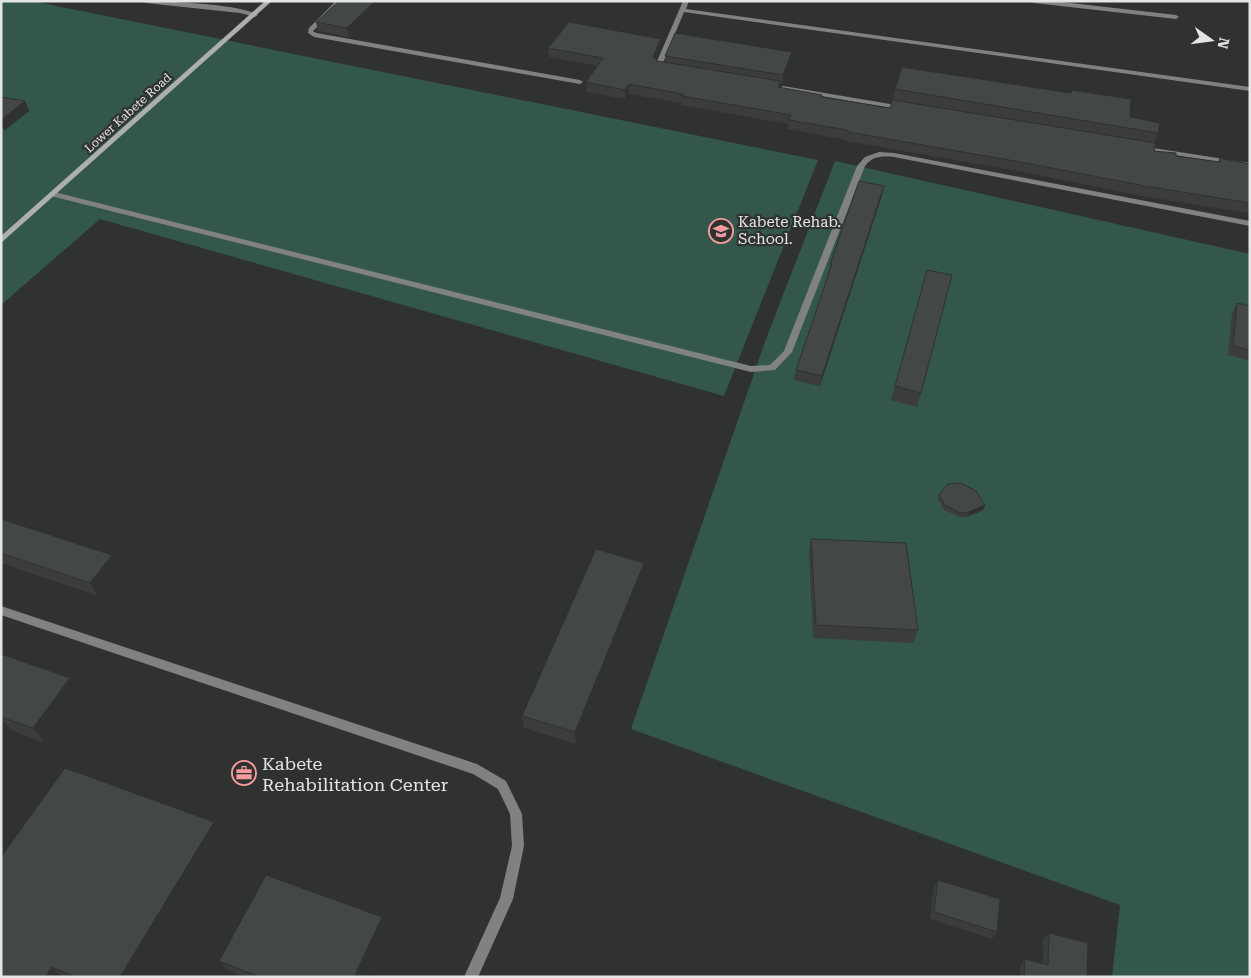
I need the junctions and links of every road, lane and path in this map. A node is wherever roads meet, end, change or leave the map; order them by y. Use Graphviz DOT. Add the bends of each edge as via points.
graph roads {
  1 [pos="146,1"];
  2 [pos="269,1"];
  3 [pos="340,1"];
  4 [pos="686,1"];
  5 [pos="1034,1"];
  6 [pos="682,10"];
  7 [pos="255,15"];
  8 [pos="1176,17"];
  9 [pos="669,69"];
  10 [pos="580,82"];
  11 [pos="777,87"];
  12 [pos="1250,89"];
  13 [pos="915,110"];
  14 [pos="1132,146"];
  15 [pos="1250,165"];
  16 [pos="54,194"];
  17 [pos="1250,224"];
  18 [pos="1,241"];
  19 [pos="1,610"];
  20 [pos="471,977"];
  1 -- 7 [label="street"];
  2 -- 7 [label="main road, Lower Kabete Road"];
  3 -- 10 [label="street" via="310,32"];
  4 -- 6 [label="street"];
  5 -- 8 [label="street"];
  6 -- 9 [label="street" via="658,66"];
  6 -- 12 [label="street"];
  7 -- 16 [label="main road, Lower Kabete Road"];
  11 -- 13 [label="street"];
  14 -- 15 [label="street"];
  16 -- 17 [label="street" via="751,369 772,368 788,352 861,166 867,157 876,154"];
  16 -- 18 [label="main road, Lower Kabete Road"];
  19 -- 20 [label="street" via="477,770 502,786 516,814 518,846 506,900"];
}
